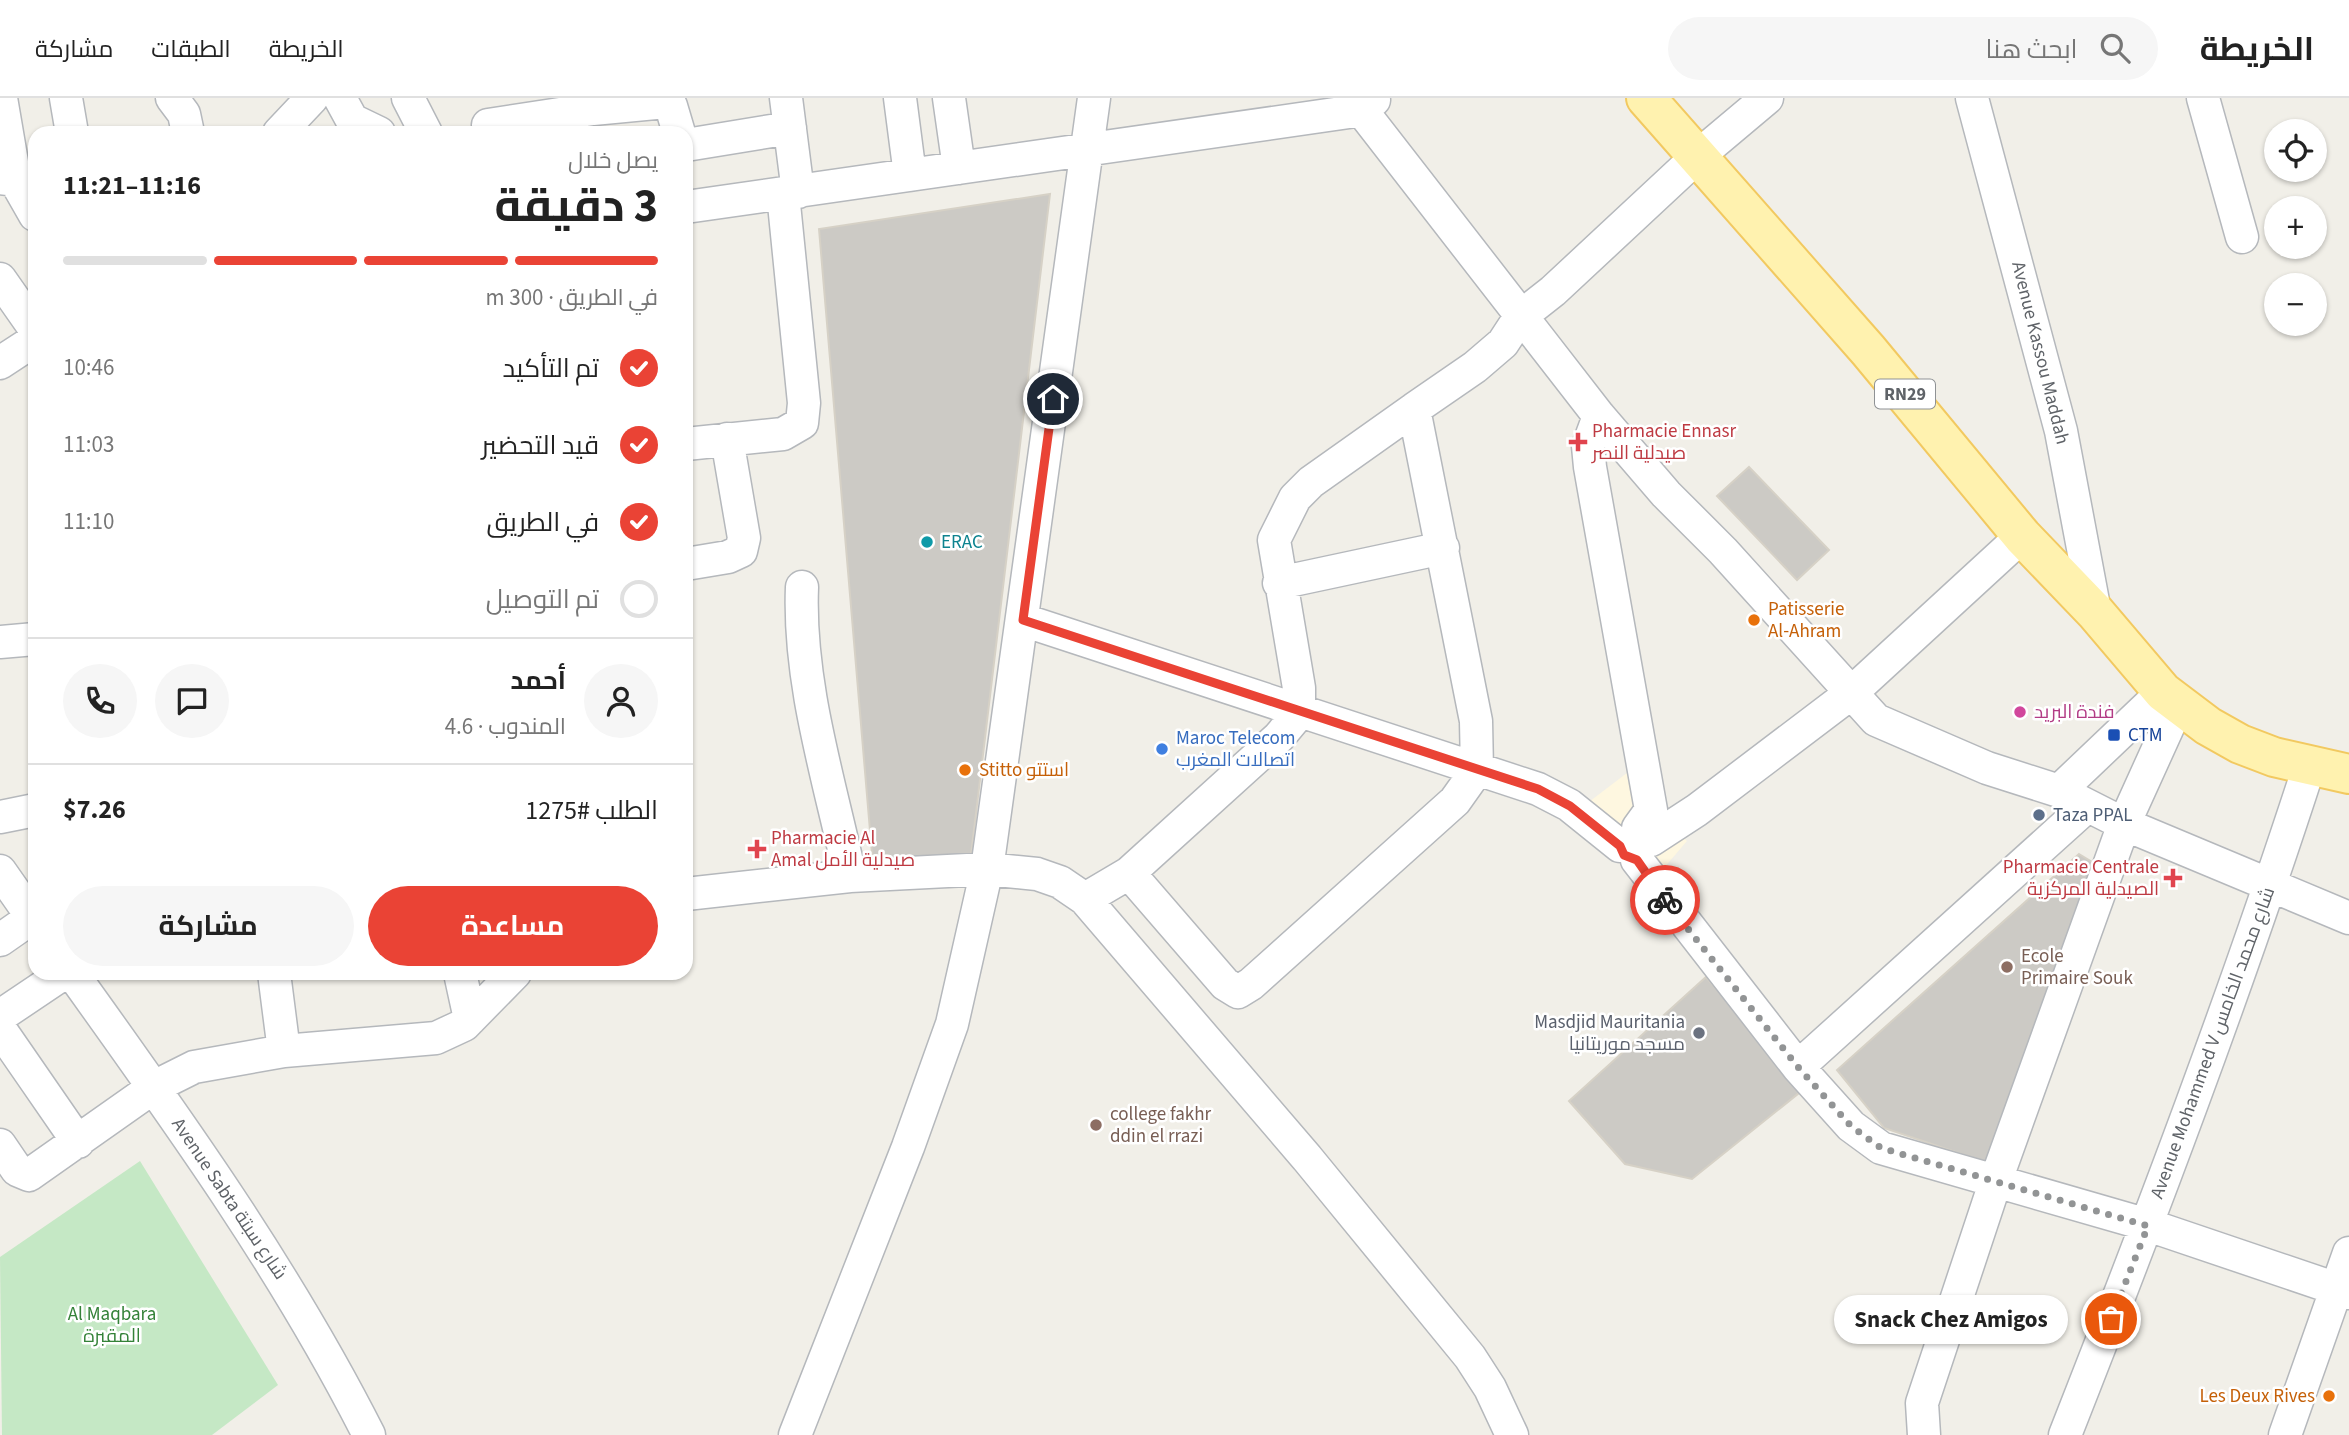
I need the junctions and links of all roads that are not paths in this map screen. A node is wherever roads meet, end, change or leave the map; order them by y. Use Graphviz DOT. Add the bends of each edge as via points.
graph roads {
  1 [pos="1,98"];
  2 [pos="66,98"];
  3 [pos="312,98"];
  4 [pos="340,98"];
  5 [pos="408,98"];
  6 [pos="900,98"];
  7 [pos="949,98"];
  8 [pos="1094,98"];
  9 [pos="1646,98"];
  10 [pos="1767,98"];
  11 [pos="1972,98"];
  12 [pos="2203,98"];
  13 [pos="1364,102"];
  14 [pos="594,113"];
  15 [pos="788,113"];
  16 [pos="488,125"];
  17 [pos="71,126"];
  18 [pos="286,126"];
  19 [pos="364,126"];
  20 [pos="422,126"];
  21 [pos="677,126"];
  22 [pos="693,143"];
  23 [pos="1087,150"];
  24 [pos="1698,156"];
  25 [pos="959,168"];
  26 [pos="910,175"];
  27 [pos="17,178"];
  28 [pos="791,193"];
  29 [pos="28,201"];
  30 [pos="693,206"];
  31 [pos="2242,237"];
  32 [pos="0,279"];
  33 [pos="1520,317"];
  34 [pos="28,319"];
  35 [pos="28,345"];
  36 [pos="0,363"];
  37 [pos="1414,409"];
  38 [pos="1599,416"];
  39 [pos="727,439"];
  40 [pos="693,443"];
  41 [pos="2022,536"];
  42 [pos="1443,548"];
  43 [pos="693,563"];
  44 [pos="1279,583"];
  45 [pos="802,587"];
  46 [pos="2095,612"];
  47 [pos="1023,620"];
  48 [pos="28,640"];
  49 [pos="0,642"];
  50 [pos="1850,694"];
  51 [pos="2170,699"];
  52 [pos="1299,713"];
  53 [pos="2309,767"];
  54 [pos="1477,770"];
  55 [pos="2349,774"];
  56 [pos="2059,791"];
  57 [pos="2086,807"];
  58 [pos="28,811"];
  59 [pos="0,817"];
  60 [pos="2124,824"];
  61 [pos="1636,844"];
  62 [pos="987,869"];
  63 [pos="0,871"];
  64 [pos="1129,873"];
  65 [pos="850,876"];
  66 [pos="2271,884"];
  67 [pos="693,893"];
  68 [pos="1085,899"];
  69 [pos="28,911"];
  70 [pos="2349,918"];
  71 [pos="28,923"];
  72 [pos="0,940"];
  73 [pos="54,980"];
  74 [pos="77,980"];
  75 [pos="275,980"];
  76 [pos="462,980"];
  77 [pos="501,980"];
  78 [pos="0,1016"];
  79 [pos="470,1019"];
  80 [pos="0,1029"];
  81 [pos="284,1051"];
  82 [pos="1798,1067"];
  83 [pos="154,1087"];
  84 [pos="78,1142"];
  85 [pos="0,1145"];
  86 [pos="1996,1183"];
  87 [pos="2148,1226"];
  88 [pos="2349,1253"];
  89 [pos="2342,1291"];
  90 [pos="369,1435"];
  91 [pos="795,1435"];
  92 [pos="1512,1435"];
  93 [pos="1924,1435"];
  94 [pos="2065,1435"];
  95 [pos="2285,1435"];
  1 -- 27 [label="street"];
  2 -- 17 [label="street"];
  3 -- 18 [label="street"];
  4 -- 19 [label="street" via="352,120"];
  5 -- 20 [label="street"];
  6 -- 26 [label="street"];
  7 -- 25 [label="street"];
  8 -- 23 [label="street"];
  9 -- 24 [label="main road, RN29"];
  10 -- 24 [label="street"];
  11 -- 46 [label="street, Avenue Kassou Maddah" via="2061,431"];
  12 -- 31 [label="street"];
  13 -- 23 [label="street"];
  13 -- 33 [label="street"];
  14 -- 16 [label="street"];
  14 -- 21 [label="street" via="666,102"];
  15 -- 22 [label="street"];
  15 -- 28 [label="street"];
  23 -- 25 [label="street"];
  23 -- 47 [label="street"];
  24 -- 33 [label="street"];
  24 -- 41 [label="main road, RN29"];
  25 -- 26 [label="street"];
  26 -- 28 [label="street"];
  27 -- 29 [label="street"];
  28 -- 30 [label="street"];
  28 -- 39 [label="street" via="802,423 783,434"];
  32 -- 34 [label="street"];
  33 -- 37 [label="street" via="1503,343"];
  33 -- 38 [label="street"];
  35 -- 36 [label="street"];
  37 -- 42 [label="street"];
  37 -- 44 [label="street" via="1295,498 1274,540"];
  38 -- 50 [label="street"];
  38 -- 61 [label="street" via="1588,446 1590,467 1651,810"];
  39 -- 40 [label="street"];
  39 -- 43 [label="street" via="744,538 741,551"];
  41 -- 46 [label="main road, RN29"];
  41 -- 50 [label="street"];
  42 -- 44 [label="street"];
  42 -- 54 [label="street" via="1476,721"];
  44 -- 52 [label="street" via="1299,688"];
  45 -- 65 [label="street" via="800,621 808,683"];
  46 -- 51 [label="main road, RN29"];
  47 -- 52 [label="street"];
  47 -- 62 [label="street"];
  48 -- 49 [label="street"];
  50 -- 56 [label="street" via="1875,720 1910,737"];
  50 -- 61 [label="street" via="1697,810"];
  51 -- 53 [label="main road, RN29" via="2240,744"];
  51 -- 56 [label="street"];
  51 -- 60 [label="street"];
  52 -- 54 [label="street"];
  52 -- 64 [label="street" via="1279,737"];
  53 -- 55 [label="main road, RN29"];
  53 -- 66 [label="street, Avenue Mohammed V شارع محمد الخامس"];
  54 -- 61 [label="street" via="1538,789"];
  54 -- 64 [label="street" via="1455,801 1395,858 1238,992 1225,984"];
  56 -- 57 [label="street"];
  57 -- 60 [label="street"];
  57 -- 82 [label="street"];
  58 -- 59 [label="street"];
  60 -- 66 [label="street"];
  60 -- 86 [label="street"];
  61 -- 82 [label="street"];
  62 -- 65 [label="street"];
  62 -- 68 [label="street" via="1037,874 1060,882"];
  62 -- 91 [label="street" via="952,1024"];
  63 -- 69 [label="street"];
  64 -- 68 [label="street"];
  65 -- 67 [label="street"];
  66 -- 70 [label="street"];
  66 -- 87 [label="street, Avenue Mohammed V شارع محمد الخامس"];
  68 -- 92 [label="street" via="1307,1157 1470,1357"];
  71 -- 72 [label="street"];
  73 -- 78 [label="street"];
  74 -- 83 [label="street, Avenue Sabta شارع سبتة"];
  75 -- 81 [label="street"];
  76 -- 79 [label="street"];
  77 -- 79 [label="street"];
  79 -- 81 [label="street" via="436,1038"];
  80 -- 84 [label="street"];
  81 -- 83 [label="street" via="194,1067"];
  82 -- 86 [label="street" via="1851,1126 1881,1148"];
  83 -- 84 [label="street"];
  83 -- 90 [label="street, Avenue Sabta شارع سبتة" via="296,1301"];
  84 -- 85 [label="street" via="25,1175"];
  86 -- 87 [label="street"];
  86 -- 93 [label="street" via="1922,1403"];
  87 -- 89 [label="street"];
  87 -- 94 [label="street, Avenue Mohammed V شارع محمد الخامس"];
  88 -- 89 [label="street"];
  89 -- 95 [label="street"];
}
